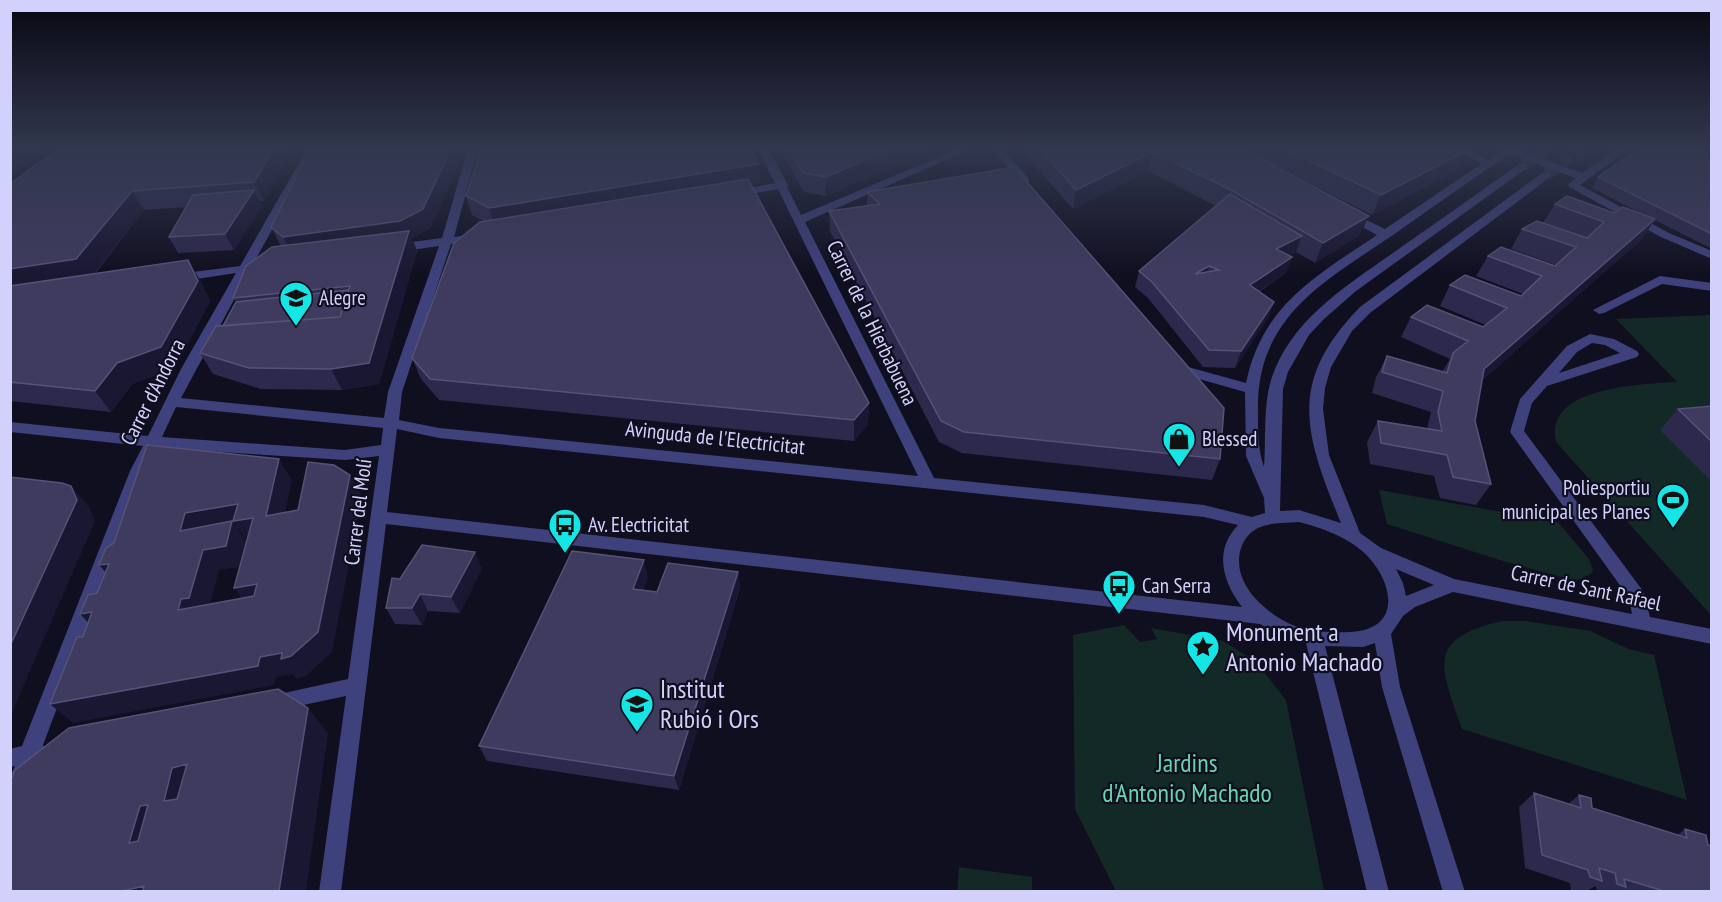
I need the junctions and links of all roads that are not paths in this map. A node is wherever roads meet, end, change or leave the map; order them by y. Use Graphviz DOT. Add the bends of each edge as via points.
graph roads {
  1 [pos="289,191"];
  2 [pos="461,191"];
  3 [pos="749,191"];
  4 [pos="786,191"];
  5 [pos="867,191"];
  6 [pos="1448,191"];
  7 [pos="1488,191"];
  8 [pos="1524,191"];
  9 [pos="1595,191"];
  10 [pos="722,196"];
  11 [pos="1332,207"];
  12 [pos="799,220"];
  13 [pos="1385,234"];
  14 [pos="486,235"];
  15 [pos="447,240"];
  16 [pos="384,249"];
  17 [pos="1712,256"];
  18 [pos="281,263"];
  19 [pos="246,268"];
  20 [pos="163,280"];
  21 [pos="1712,287"];
  22 [pos="1599,310"];
  23 [pos="1572,349"];
  24 [pos="1168,352"];
  25 [pos="1597,365"];
  26 [pos="1544,382"];
  27 [pos="1252,388"];
  28 [pos="172,402"];
  29 [pos="392,423"];
  30 [pos="10,427"];
  31 [pos="152,441"];
  32 [pos="388,449"];
  33 [pos="929,483"];
  34 [pos="1270,495"];
  35 [pos="380,517"];
  36 [pos="1273,517"];
  37 [pos="1252,523"];
  38 [pos="1353,535"];
  39 [pos="1375,553"];
  40 [pos="1452,585"];
  41 [pos="1398,610"];
  42 [pos="1265,617"];
  43 [pos="1642,622"];
  44 [pos="1382,633"];
  45 [pos="1712,638"];
  46 [pos="1314,639"];
  47 [pos="358,685"];
  48 [pos="259,706"];
  49 [pos="56,748"];
  50 [pos="20,756"];
  51 [pos="10,804"];
  52 [pos="330,891"];
  53 [pos="1378,891"];
  54 [pos="1454,891"];
  1 -- 19 [label="street, Carrer d'Andorra"];
  2 -- 15 [label="street, Carrer del Molí"];
  3 -- 10 [label="street"];
  4 -- 12 [label="street, Carrer de la Hierbabuena"];
  5 -- 12 [label="street"];
  6 -- 13 [label="street"];
  7 -- 34 [label="street" via="1329,305 1306,330 1289,356 1276,388"];
  8 -- 38 [label="street" via="1365,310 1329,352 1320,372 1315,409 1320,448"];
  9 -- 17 [label="street" via="1681,243"];
  11 -- 13 [label="street"];
  12 -- 33 [label="street, Carrer de la Hierbabuena"];
  13 -- 27 [label="street" via="1311,285 1285,309 1266,335"];
  14 -- 15 [label="street"];
  15 -- 16 [label="street"];
  15 -- 29 [label="street, Carrer del Molí" via="395,392"];
  18 -- 19 [label="street"];
  19 -- 20 [label="street"];
  19 -- 28 [label="street, Carrer d'Andorra"];
  21 -- 22 [label="street" via="1660,280"];
  23 -- 25 [label="street"];
  23 -- 25 [label="street" via="1590,338 1609,342 1632,354"];
  23 -- 26 [label="street"];
  24 -- 27 [label="street" via="1183,370"];
  25 -- 26 [label="street"];
  26 -- 43 [label="street" via="1525,402 1517,432 1637,596"];
  27 -- 34 [label="street" via="1250,412 1256,464"];
  28 -- 29 [label="street, Avinguda de l'Electricitat"];
  28 -- 31 [label="street, Carrer d'Andorra"];
  29 -- 32 [label="street, Carrer del Molí"];
  29 -- 33 [label="street, Avinguda de l'Electricitat" via="439,433"];
  30 -- 31 [label="street"];
  31 -- 32 [label="street" via="345,455"];
  31 -- 50 [label="street, Carrer d'Andorra"];
  32 -- 35 [label="street, Carrer del Molí"];
  33 -- 37 [label="street, Avinguda de l'Electricitat" via="1204,511"];
  34 -- 36 [label="street"];
  35 -- 42 [label="street"];
  35 -- 47 [label="street, Carrer del Molí"];
  36 -- 37 [label="street"];
  36 -- 38 [label="street" via="1326,522"];
  37 -- 42 [label="street" via="1238,535 1230,551 1230,570 1248,603"];
  38 -- 39 [label="street"];
  39 -- 40 [label="street, Carrer de Sant Rafael"];
  39 -- 41 [label="street" via="1391,573 1399,596"];
  40 -- 41 [label="street"];
  40 -- 43 [label="street, Carrer de Sant Rafael"];
  41 -- 44 [label="street"];
  42 -- 46 [label="street" via="1282,628"];
  43 -- 45 [label="street, Carrer de Sant Rafael"];
  44 -- 46 [label="street" via="1356,641"];
  44 -- 54 [label="street" via="1391,687"];
  46 -- 53 [label="street"];
  47 -- 48 [label="street"];
  47 -- 52 [label="street, Carrer del Molí"];
  49 -- 50 [label="street"];
  50 -- 51 [label="street, Carrer d'Andorra"];
}
